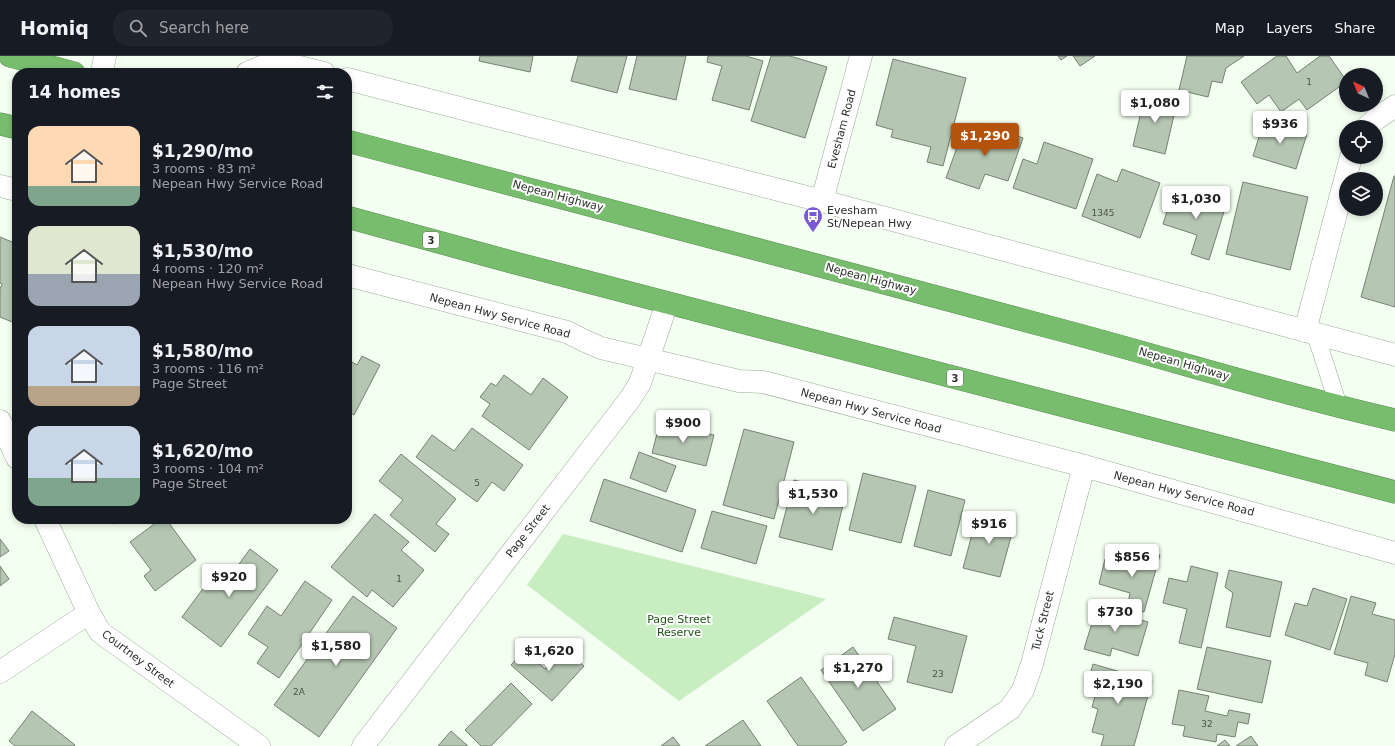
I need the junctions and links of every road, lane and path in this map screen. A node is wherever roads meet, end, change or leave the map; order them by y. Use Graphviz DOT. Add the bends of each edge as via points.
graph roads {
  1 [pos="10,56"];
  2 [pos="105,56"];
  3 [pos="861,56"];
  4 [pos="55,68"];
  5 [pos="103,68"];
  6 [pos="259,68"];
  7 [pos="304,68"];
  8 [pos="352,80"];
  9 [pos="1395,106"];
  10 [pos="1375,120"];
  11 [pos="0,124"];
  12 [pos="12,127"];
  13 [pos="352,142"];
  14 [pos="1349,164"];
  15 [pos="0,186"];
  16 [pos="12,189"];
  17 [pos="822,201"];
  18 [pos="352,218"];
  19 [pos="352,276"];
  20 [pos="667,302"];
  21 [pos="1310,332"];
  22 [pos="1395,355"];
  23 [pos="648,359"];
  24 [pos="1339,407"];
  25 [pos="1395,420"];
  26 [pos="0,421"];
  27 [pos="12,447"];
  28 [pos="1084,466"];
  29 [pos="1395,492"];
  30 [pos="47,524"];
  31 [pos="1395,553"];
  32 [pos="89,612"];
  33 [pos="0,672"];
  34 [pos="259,746"];
  35 [pos="363,746"];
  36 [pos="956,746"];
  1 -- 4 [label="highway"];
  2 -- 5 [label="street"];
  3 -- 17 [label="street, Evesham Road"];
  6 -- 7 [label="street" via="279,62"];
  8 -- 17 [label="street"];
  9 -- 10 [label="street"];
  11 -- 12 [label="highway"];
  13 -- 24 [label="highway, Nepean Highway" via="702,234"];
  14 -- 21 [label="street"];
  15 -- 16 [label="street"];
  17 -- 21 [label="street"];
  18 -- 20 [label="highway, 3"];
  19 -- 23 [label="street, Nepean Hwy Service Road" via="567,332 601,348"];
  20 -- 23 [label="street, Page Street"];
  20 -- 29 [label="highway, 3"];
  21 -- 22 [label="street"];
  21 -- 24 [label="lane"];
  23 -- 28 [label="street, Nepean Hwy Service Road" via="739,381 763,382"];
  23 -- 35 [label="street, Page Street" via="640,382 630,399"];
  24 -- 25 [label="highway, Nepean Highway"];
  26 -- 27 [label="street"];
  28 -- 31 [label="street, Nepean Hwy Service Road"];
  28 -- 36 [label="street, Tuck Street" via="1023,690 1010,709"];
  30 -- 32 [label="street, Courtney Street"];
  32 -- 33 [label="street"];
  32 -- 34 [label="street, Courtney Street" via="100,632 111,641"];
}
